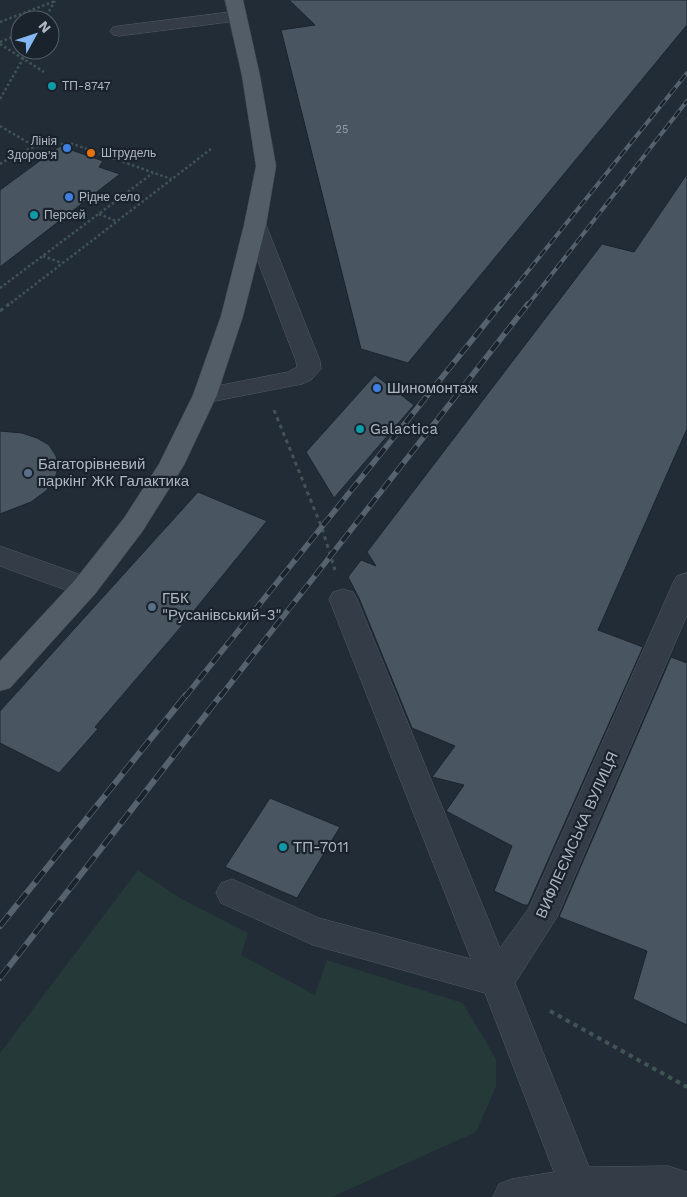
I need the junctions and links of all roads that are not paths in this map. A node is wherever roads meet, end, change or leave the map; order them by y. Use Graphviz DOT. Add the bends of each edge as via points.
graph roads {
  1 [pos="236,8"];
  2 [pos="119,31"];
  3 [pos="255,225"];
  4 [pos="205,395"];
  5 [pos="0,556"];
  6 [pos="687,583"];
  7 [pos="85,587"];
  8 [pos="344,599"];
  9 [pos="0,680"];
  10 [pos="232,892"];
  11 [pos="497,981"];
  12 [pos="578,1186"];
  13 [pos="687,1190"];
  14 [pos="512,1197"];
  1 -- 2 [label="street"];
  1 -- 3 [label="main road" via="266,166"];
  3 -- 4 [label="main road" via="232,316"];
  3 -- 4 [label="street" via="309,369 294,379"];
  4 -- 7 [label="main road" via="171,465 133,525"];
  5 -- 7 [label="street"];
  6 -- 11 [label="street, ВИФЛЕЄМСЬКА ВУЛИЦЯ" via="541,917"];
  7 -- 9 [label="main road"];
  8 -- 11 [label="street"];
  10 -- 11 [label="street" via="313,931"];
  11 -- 12 [label="street"];
  12 -- 13 [label="street" via="668,1184"];
  12 -- 14 [label="street"];
}
